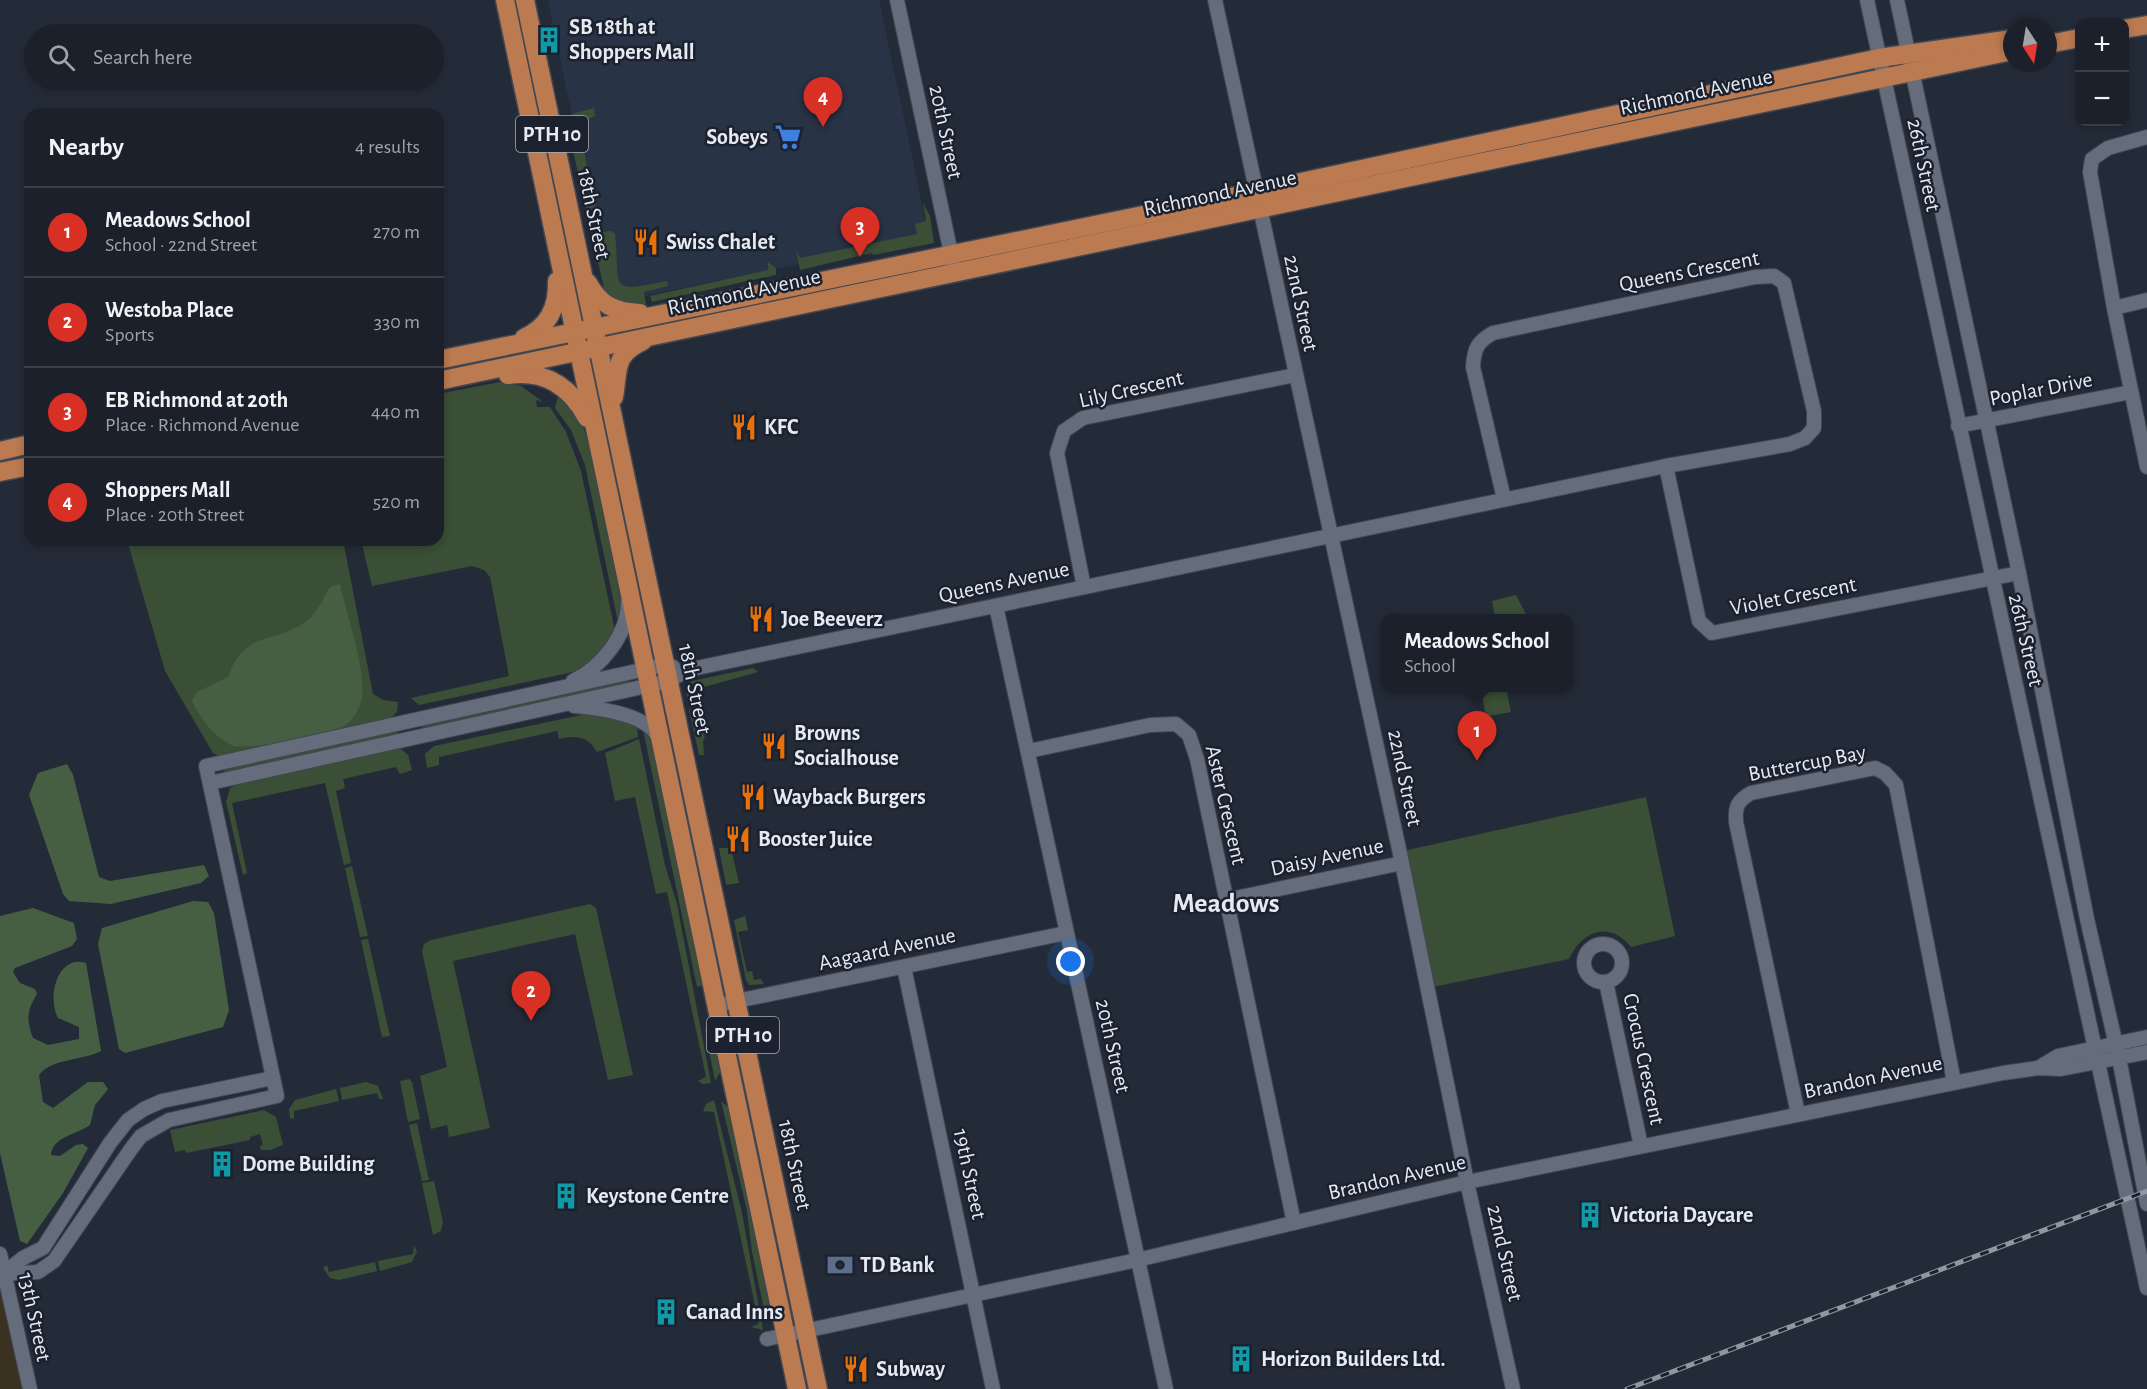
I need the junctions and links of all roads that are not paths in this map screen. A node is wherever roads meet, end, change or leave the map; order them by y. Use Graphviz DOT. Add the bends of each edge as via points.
graph roads {
  1 [pos="505,0"];
  2 [pos="525,0"];
  3 [pos="897,0"];
  4 [pos="1215,0"];
  5 [pos="1867,0"];
  6 [pos="1897,0"];
  7 [pos="2147,25"];
  8 [pos="2129,28"];
  9 [pos="2074,39"];
  10 [pos="2003,40"];
  11 [pos="2057,41"];
  12 [pos="1909,52"];
  13 [pos="2003,53"];
  14 [pos="1879,58"];
  15 [pos="1913,70"];
  16 [pos="1884,77"];
  17 [pos="2147,137"];
  18 [pos="1256,192"];
  19 [pos="1259,210"];
  20 [pos="554,238"];
  21 [pos="953,263"];
  22 [pos="581,268"];
  23 [pos="2147,300"];
  24 [pos="2114,308"];
  25 [pos="684,309"];
  26 [pos="594,328"];
  27 [pos="573,332"];
  28 [pos="663,333"];
  29 [pos="598,347"];
  30 [pos="494,348"];
  31 [pos="578,351"];
  32 [pos="444,359"];
  33 [pos="1295,375"];
  34 [pos="444,380"];
  35 [pos="444,386"];
  36 [pos="2131,392"];
  37 [pos="1987,420"];
  38 [pos="614,423"];
  39 [pos="1958,426"];
  40 [pos="597,443"];
  41 [pos="24,445"];
  42 [pos="0,451"];
  43 [pos="1666,466"];
  44 [pos="24,467"];
  45 [pos="2147,467"];
  46 [pos="0,472"];
  47 [pos="1504,499"];
  48 [pos="1329,535"];
  49 [pos="2019,573"];
  50 [pos="626,579"];
  51 [pos="1991,579"];
  52 [pos="1084,587"];
  53 [pos="996,606"];
  54 [pos="667,673"];
  55 [pos="648,677"];
  56 [pos="551,690"];
  57 [pos="557,706"];
  58 [pos="662,749"];
  59 [pos="1029,751"];
  60 [pos="210,783"];
  61 [pos="1402,863"];
  62 [pos="1226,900"];
  63 [pos="1066,933"];
  64 [pos="904,967"];
  65 [pos="1606,982"];
  66 [pos="736,1001"];
  67 [pos="716,1005"];
  68 [pos="2147,1037"];
  69 [pos="2116,1044"];
  70 [pos="2147,1052"];
  71 [pos="2097,1055"];
  72 [pos="2119,1058"];
  73 [pos="273,1078"];
  74 [pos="1954,1082"];
  75 [pos="1798,1114"];
  76 [pos="1641,1146"];
  77 [pos="1467,1182"];
  78 [pos="2147,1204"];
  79 [pos="1294,1223"];
  80 [pos="2143,1253"];
  81 [pos="0,1254"];
  82 [pos="1137,1260"];
  83 [pos="2,1274"];
  84 [pos="2147,1288"];
  85 [pos="973,1295"];
  86 [pos="806,1329"];
  87 [pos="786,1335"];
  88 [pos="767,1339"];
  89 [pos="30,1389"];
  90 [pos="797,1389"];
  91 [pos="818,1389"];
  92 [pos="993,1389"];
  93 [pos="1166,1389"];
  94 [pos="1513,1389"];
  1 -- 20 [label="main road, 18th Street / PTH 10"];
  2 -- 22 [label="main road, 18th Street / PTH 10"];
  3 -- 21 [label="street, 20th Street"];
  4 -- 18 [label="street, 22nd Street"];
  5 -- 14 [label="street, 26th Street"];
  6 -- 12 [label="street, 26th Street"];
  7 -- 8 [label="main road"];
  9 -- 11 [label="main road"];
  10 -- 12 [label="main road, Richmond Avenue"];
  12 -- 14 [label="main road, Richmond Avenue"];
  12 -- 15 [label="street, 26th Street"];
  13 -- 15 [label="main road, Richmond Avenue"];
  14 -- 16 [label="street, 26th Street"];
  14 -- 18 [label="main road, Richmond Avenue"];
  15 -- 16 [label="main road, Richmond Avenue"];
  15 -- 37 [label="street, 26th Street"];
  16 -- 19 [label="main road, Richmond Avenue"];
  16 -- 39 [label="street, 26th Street"];
  17 -- 24 [label="street" via="2108,148 2092,159 2091,189"];
  18 -- 19 [label="street, 22nd Street"];
  18 -- 21 [label="main road, Richmond Avenue"];
  19 -- 21 [label="main road, Richmond Avenue"];
  19 -- 33 [label="street, 22nd Street"];
  20 -- 27 [label="main road, 18th Street / PTH 10"];
  20 -- 30 [label="main road" via="557,294 551,315 534,333"];
  21 -- 25 [label="main road, Richmond Avenue"];
  21 -- 28 [label="main road, Richmond Avenue"];
  22 -- 25 [label="main road" via="595,295 610,308 638,313"];
  22 -- 26 [label="main road, 18th Street / PTH 10"];
  23 -- 24 [label="street"];
  24 -- 36 [label="street"];
  25 -- 26 [label="main road, Richmond Avenue"];
  26 -- 27 [label="main road, Richmond Avenue"];
  26 -- 29 [label="main road, 18th Street / PTH 10"];
  27 -- 30 [label="main road, Richmond Avenue"];
  27 -- 31 [label="main road, 18th Street / PTH 10"];
  28 -- 29 [label="main road, Richmond Avenue"];
  28 -- 38 [label="main road" via="631,348 620,360"];
  29 -- 31 [label="main road, Richmond Avenue"];
  29 -- 38 [label="main road, 18th Street / PTH 10"];
  30 -- 32 [label="main road, Richmond Avenue"];
  31 -- 34 [label="main road, Richmond Avenue"];
  31 -- 40 [label="main road, 18th Street / PTH 10"];
  33 -- 48 [label="street, 22nd Street"];
  33 -- 52 [label="street, Lily Crescent" via="1083,418 1064,431 1057,453"];
  35 -- 40 [label="main road" via="510,375 543,376 574,397"];
  36 -- 37 [label="street, Poplar Drive"];
  36 -- 45 [label="street"];
  37 -- 39 [label="street, Poplar Drive"];
  37 -- 49 [label="street, 26th Street"];
  38 -- 54 [label="main road, 18th Street / PTH 10"];
  39 -- 51 [label="street, 26th Street"];
  40 -- 50 [label="main road, 18th Street / PTH 10"];
  41 -- 42 [label="main road"];
  43 -- 47 [label="street, Queens Crescent"];
  43 -- 47 [label="street, Queens Crescent" via="1790,444 1805,438 1814,428 1814,411 1790,302 1784,283 1774,276 1493,333 1481,339 1474,351 1473,367"];
  43 -- 51 [label="street, Violet Crescent" via="1699,621 1712,633"];
  44 -- 46 [label="main road"];
  47 -- 48 [label="street, Queens Crescent"];
  48 -- 52 [label="street, Queens Avenue"];
  48 -- 61 [label="street, 22nd Street"];
  49 -- 51 [label="street, Violet Crescent"];
  49 -- 69 [label="street, 26th Street" via="2087,919"];
  50 -- 55 [label="main road, 18th Street / PTH 10"];
  50 -- 56 [label="street" via="628,611 615,642 590,671"];
  51 -- 71 [label="street, 26th Street"];
  52 -- 53 [label="street, Queens Avenue"];
  53 -- 54 [label="street, Queens Avenue"];
  53 -- 59 [label="street, 20th Street"];
  54 -- 55 [label="street, Queens Avenue"];
  54 -- 66 [label="main road, 18th Street / PTH 10"];
  55 -- 56 [label="street"];
  55 -- 57 [label="street"];
  55 -- 58 [label="main road, 18th Street / PTH 10"];
  56 -- 60 [label="street" via="206,766"];
  57 -- 58 [label="street" via="601,709 633,718 656,733"];
  57 -- 60 [label="street"];
  58 -- 67 [label="main road, 18th Street / PTH 10"];
  59 -- 62 [label="street, Aster Crescent" via="1150,725 1176,724 1189,735 1197,759"];
  59 -- 63 [label="street, 20th Street"];
  60 -- 73 [label="street"];
  61 -- 62 [label="street, Daisy Avenue"];
  61 -- 77 [label="street, 22nd Street"];
  62 -- 79 [label="street, Aster Crescent"];
  63 -- 64 [label="street, Aagaard Avenue"];
  63 -- 82 [label="street, 20th Street"];
  64 -- 66 [label="street, Aagaard Avenue"];
  64 -- 85 [label="street, 19th Street"];
  65 -- 76 [label="street, Crocus Crescent"];
  66 -- 67 [label="street, Aagaard Avenue"];
  66 -- 86 [label="main road, 18th Street / PTH 10"];
  67 -- 87 [label="main road, 18th Street / PTH 10"];
  68 -- 69 [label="street"];
  69 -- 71 [label="street"];
  69 -- 72 [label="street, 26th Street"];
  70 -- 72 [label="street"];
  71 -- 72 [label="street"];
  71 -- 74 [label="street, Brandon Avenue" via="2061,1069 2038,1068"];
  71 -- 80 [label="street, 26th Street"];
  72 -- 78 [label="street, 26th Street"];
  73 -- 83 [label="street" via="162,1101 128,1120 43,1248"];
  73 -- 83 [label="street" via="277,1096 155,1126 131,1149 54,1261 38,1272"];
  74 -- 75 [label="street, Brandon Avenue"];
  74 -- 75 [label="street, Buttercup Bay" via="1896,785 1875,768 1751,793 1740,799 1736,822"];
  75 -- 76 [label="street, Brandon Avenue"];
  76 -- 77 [label="street, Brandon Avenue"];
  77 -- 79 [label="street, Brandon Avenue"];
  77 -- 94 [label="street, 22nd Street"];
  79 -- 82 [label="street, Brandon Avenue"];
  80 -- 84 [label="street, 26th Street"];
  81 -- 83 [label="street, 13th Street"];
  82 -- 85 [label="street, Brandon Avenue"];
  82 -- 93 [label="street, 20th Street"];
  83 -- 89 [label="street, 13th Street"];
  85 -- 86 [label="street, Brandon Avenue"];
  85 -- 92 [label="street, 19th Street"];
  86 -- 87 [label="street, Brandon Avenue"];
  86 -- 91 [label="main road, 18th Street / PTH 10"];
  87 -- 88 [label="street, Brandon Avenue"];
  87 -- 90 [label="main road, 18th Street / PTH 10"];
}
